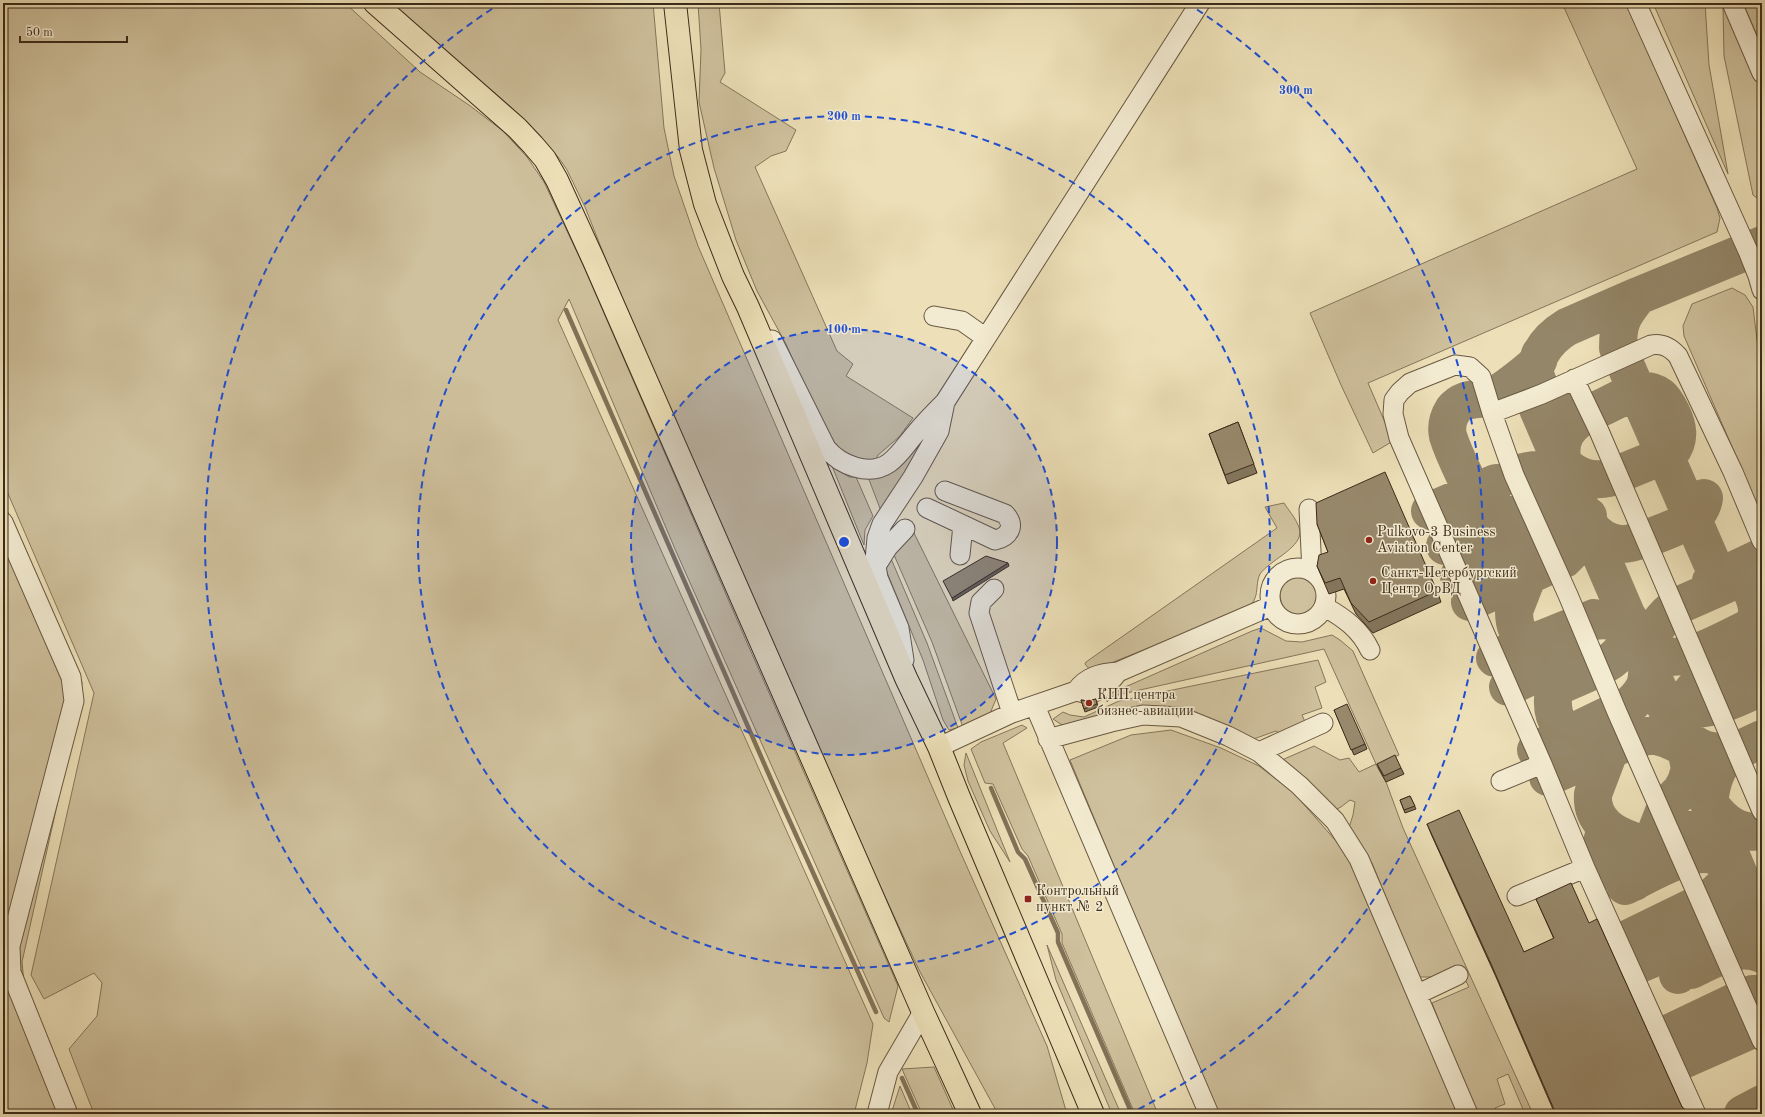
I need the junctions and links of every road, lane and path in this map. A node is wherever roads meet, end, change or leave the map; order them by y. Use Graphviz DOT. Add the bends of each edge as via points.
graph roads {
  1 [pos="375,3"];
  2 [pos="676,3"];
  3 [pos="1200,3"];
  4 [pos="1636,3"];
  5 [pos="1732,3"];
  6 [pos="1762,73"];
  7 [pos="1762,290"];
  8 [pos="748,307"];
  9 [pos="934,316"];
  10 [pos="986,338"];
  11 [pos="1574,379"];
  12 [pos="1492,413"];
  13 [pos="938,430"];
  14 [pos="946,491"];
  15 [pos="926,508"];
  16 [pos="1309,509"];
  17 [pos="3,522"];
  18 [pos="963,525"];
  19 [pos="905,529"];
  20 [pos="1762,541"];
  21 [pos="960,555"];
  22 [pos="876,566"];
  23 [pos="1312,572"];
  24 [pos="994,589"];
  25 [pos="1271,606"];
  26 [pos="1324,607"];
  27 [pos="1370,650"];
  28 [pos="906,678"];
  29 [pos="1034,706"];
  30 [pos="1012,714"];
  31 [pos="1324,723"];
  32 [pos="1048,739"];
  33 [pos="940,747"];
  34 [pos="1259,752"];
  35 [pos="1542,764"];
  36 [pos="1501,781"];
  37 [pos="1762,811"];
  38 [pos="1585,868"];
  39 [pos="1517,896"];
  40 [pos="7,942"];
  41 [pos="1458,975"];
  42 [pos="1043,994"];
  43 [pos="1418,994"];
  44 [pos="923,1012"];
  45 [pos="1762,1041"];
  46 [pos="68,1114"];
  47 [pos="877,1114"];
  48 [pos="970,1114"];
  49 [pos="1077,1114"];
  50 [pos="1093,1114"];
  51 [pos="1209,1114"];
  52 [pos="1468,1114"];
  53 [pos="1696,1114"];
  1 -- 44 [label="main road" via="517,128 545,159 557,180"];
  2 -- 8 [label="main road" via="691,150 705,204"];
  3 -- 10 [label="street"];
  4 -- 7 [label="street" via="1748,251"];
  5 -- 6 [label="street"];
  8 -- 13 [label="street" via="769,335 826,448 837,459 856,468 879,468"];
  8 -- 28 [label="main road"];
  9 -- 10 [label="street" via="962,322"];
  10 -- 13 [label="street" via="945,402"];
  11 -- 12 [label="street"];
  11 -- 20 [label="street" via="1651,345 1660,344 1672,350 1678,356 1698,396"];
  11 -- 37 [label="street" via="1599,431"];
  12 -- 35 [label="street" via="1481,377 1470,367 1455,365 1410,383 1394,400 1393,414 1399,438"];
  12 -- 45 [label="street" via="1514,475 1572,602 1619,716"];
  13 -- 22 [label="street" via="913,477 882,524 875,551"];
  14 -- 18 [label="street" via="1005,514 1010,519 1010,527 1003,539 995,540"];
  15 -- 18 [label="street"];
  16 -- 23 [label="street"];
  17 -- 40 [label="street" via="71,677 74,696"];
  18 -- 21 [label="street"];
  19 -- 22 [label="street" via="888,547"];
  22 -- 28 [label="street" via="878,578 898,628"];
  23 -- 25 [label="street" via="1299,568 1280,575 1270,592"];
  23 -- 26 [label="street" via="1322,581 1327,594"];
  24 -- 30 [label="street" via="981,602 979,613"];
  25 -- 26 [label="street" via="1279,617 1291,624 1304,624 1317,618"];
  25 -- 29 [label="street" via="1118,672 1093,677 1082,683 1076,692"];
  26 -- 27 [label="street" via="1347,620 1365,639"];
  28 -- 33 [label="main road"];
  29 -- 30 [label="street"];
  29 -- 32 [label="street"];
  30 -- 33 [label="street"];
  31 -- 34 [label="street"];
  32 -- 34 [label="street" via="1143,715 1181,717"];
  32 -- 51 [label="street"];
  33 -- 42 [label="main road" via="958,797"];
  34 -- 43 [label="street" via="1299,785 1335,821 1360,859"];
  35 -- 36 [label="street"];
  35 -- 38 [label="street"];
  38 -- 39 [label="street"];
  38 -- 53 [label="street"];
  40 -- 46 [label="street" via="11,972"];
  41 -- 43 [label="street"];
  42 -- 49 [label="main road"];
  42 -- 50 [label="main road"];
  43 -- 52 [label="street"];
  44 -- 47 [label="street" via="888,1072"];
  44 -- 48 [label="main road"];
}
